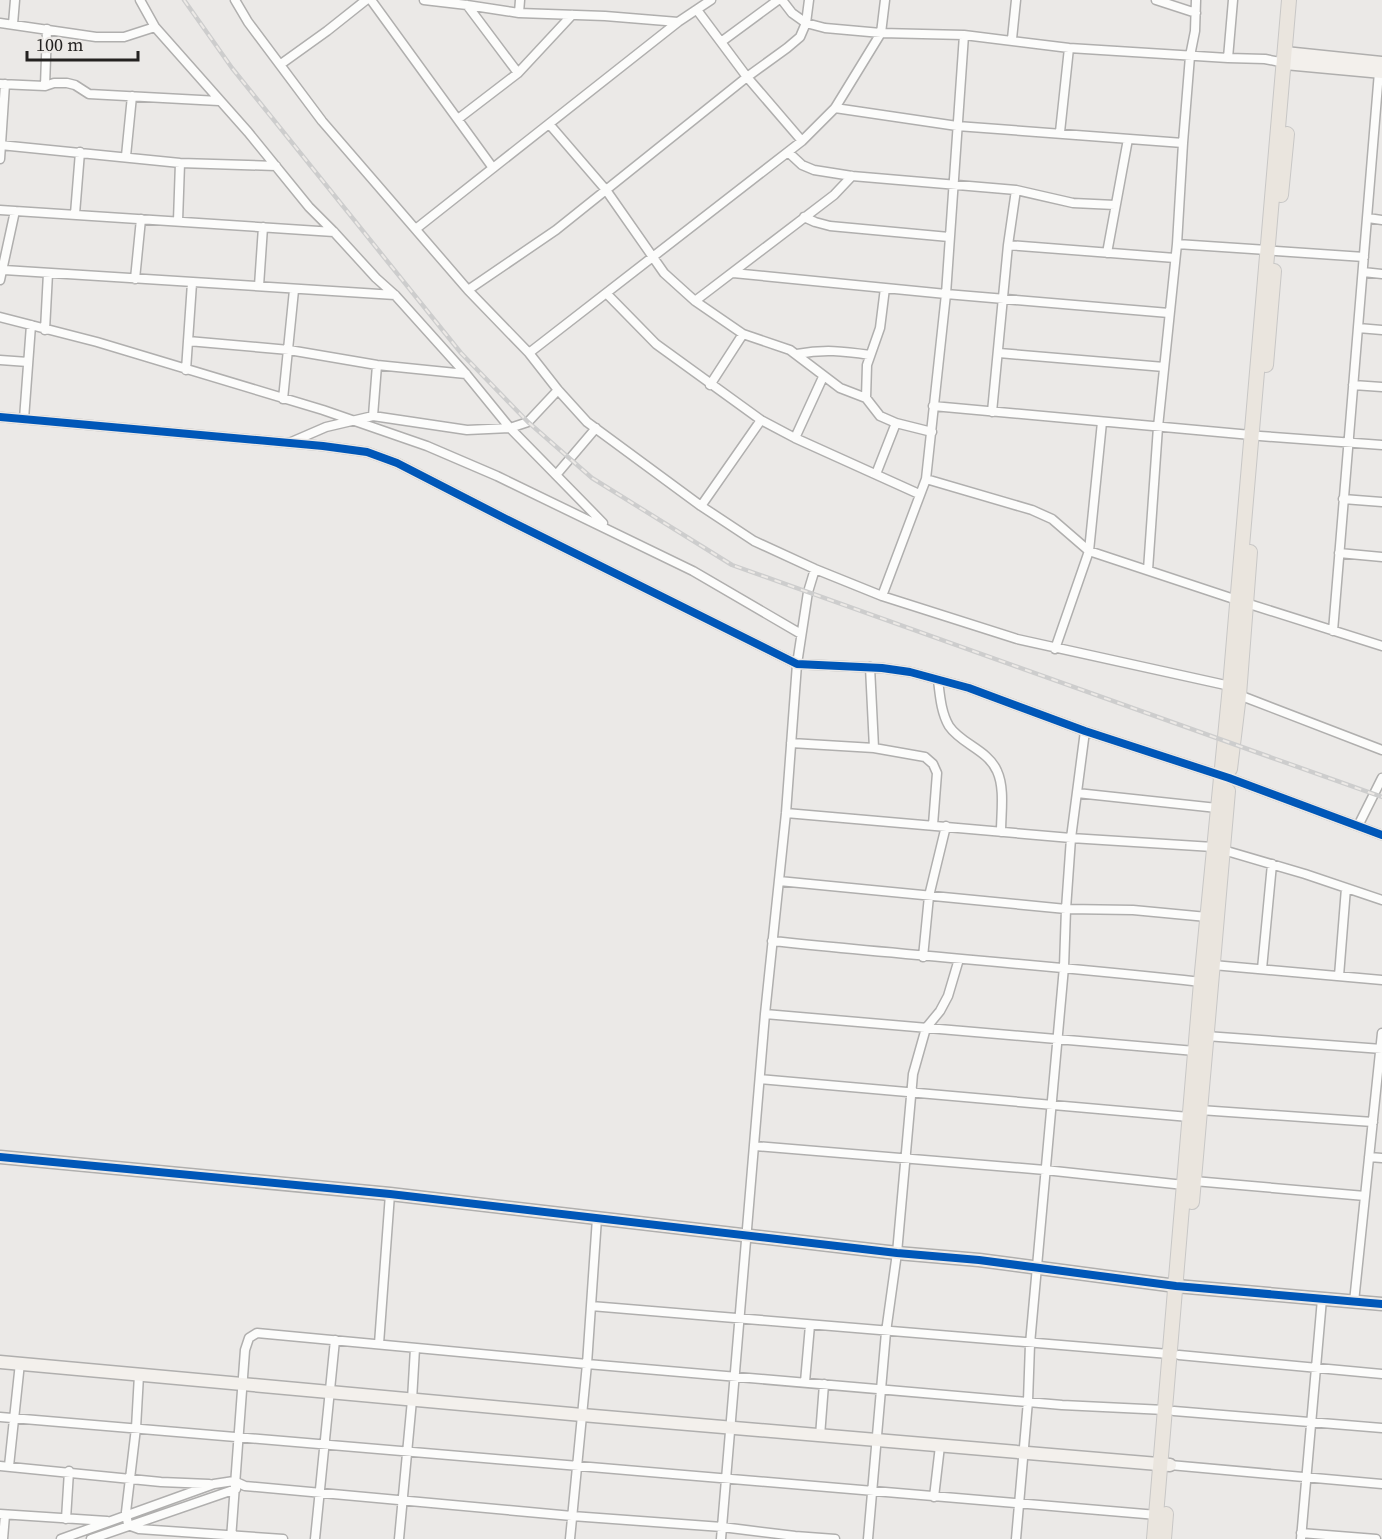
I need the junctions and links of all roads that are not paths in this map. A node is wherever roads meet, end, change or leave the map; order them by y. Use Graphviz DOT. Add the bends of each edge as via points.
graph roads {
  1 [pos="15,0"];
  2 [pos="140,0"];
  3 [pos="235,0"];
  4 [pos="366,0"];
  5 [pos="371,0"];
  6 [pos="424,0"];
  7 [pos="520,0"];
  8 [pos="711,0"];
  9 [pos="780,0"];
  10 [pos="809,0"];
  11 [pos="885,0"];
  12 [pos="1016,0"];
  13 [pos="1156,0"];
  14 [pos="1196,0"];
  15 [pos="1233,0"];
  16 [pos="1289,0"];
  17 [pos="1299,0"];
  18 [pos="1172,3"];
  19 [pos="467,4"];
  20 [pos="697,10"];
  21 [pos="1196,13"];
  22 [pos="519,14"];
  23 [pos="572,15"];
  24 [pos="678,22"];
  25 [pos="0,23"];
  26 [pos="806,23"];
  27 [pos="13,24"];
  28 [pos="155,27"];
  29 [pos="47,29"];
  30 [pos="881,33"];
  31 [pos="964,35"];
  32 [pos="1012,39"];
  33 [pos="721,42"];
  34 [pos="1069,48"];
  35 [pos="1190,56"];
  36 [pos="1228,58"];
  37 [pos="1289,58"];
  38 [pos="281,64"];
  39 [pos="1381,69"];
  40 [pos="518,73"];
  41 [pos="747,77"];
  42 [pos="3,84"];
  43 [pos="45,86"];
  44 [pos="132,96"];
  45 [pos="219,100"];
  46 [pos="835,108"];
  47 [pos="458,119"];
  48 [pos="550,125"];
  49 [pos="957,126"];
  50 [pos="1060,132"];
  51 [pos="1128,139"];
  52 [pos="802,141"];
  53 [pos="1183,143"];
  54 [pos="1,145"];
  55 [pos="80,152"];
  56 [pos="788,152"];
  57 [pos="126,156"];
  58 [pos="0,159"];
  59 [pos="180,163"];
  60 [pos="1377,163"];
  61 [pos="276,166"];
  62 [pos="493,168"];
  63 [pos="852,176"];
  64 [pos="953,184"];
  65 [pos="606,190"];
  66 [pos="1016,190"];
  67 [pos="1115,205"];
  68 [pos="0,210"];
  69 [pos="15,211"];
  70 [pos="75,214"];
  71 [pos="804,217"];
  72 [pos="1368,218"];
  73 [pos="141,219"];
  74 [pos="1382,220"];
  75 [pos="178,221"];
  76 [pos="263,227"];
  77 [pos="417,228"];
  78 [pos="334,232"];
  79 [pos="949,237"];
  80 [pos="1177,244"];
  81 [pos="1008,245"];
  82 [pos="1272,251"];
  83 [pos="1107,253"];
  84 [pos="653,258"];
  85 [pos="1175,258"];
  86 [pos="1364,258"];
  87 [pos="4,270"];
  88 [pos="1363,272"];
  89 [pos="48,273"];
  90 [pos="733,273"];
  91 [pos="1382,274"];
  92 [pos="135,279"];
  93 [pos="0,280"];
  94 [pos="192,283"];
  95 [pos="260,286"];
  96 [pos="885,288"];
  97 [pos="294,290"];
  98 [pos="468,290"];
  99 [pos="607,294"];
  100 [pos="946,294"];
  101 [pos="394,295"];
  102 [pos="1003,298"];
  103 [pos="695,301"];
  104 [pos="1169,313"];
  105 [pos="0,316"];
  106 [pos="31,325"];
  107 [pos="1358,328"];
  108 [pos="45,330"];
  109 [pos="1382,330"];
  110 [pos="743,334"];
  111 [pos="188,341"];
  112 [pos="289,350"];
  113 [pos="999,352"];
  114 [pos="529,353"];
  115 [pos="797,354"];
  116 [pos="870,355"];
  117 [pos="0,360"];
  118 [pos="28,362"];
  119 [pos="377,365"];
  120 [pos="1164,367"];
  121 [pos="186,370"];
  122 [pos="466,374"];
  123 [pos="823,377"];
  124 [pos="710,385"];
  125 [pos="1353,385"];
  126 [pos="1382,387"];
  127 [pos="558,390"];
  128 [pos="866,398"];
  129 [pos="283,399"];
  130 [pos="933,406"];
  131 [pos="992,412"];
  132 [pos="373,416"];
  133 [pos="0,417"];
  134 [pos="24,419"];
  135 [pos="761,420"];
  136 [pos="355,421"];
  137 [pos="1102,422"];
  138 [pos="896,423"];
  139 [pos="1158,427"];
  140 [pos="510,428"];
  141 [pos="596,428"];
  142 [pos="932,432"];
  143 [pos="1255,435"];
  144 [pos="795,438"];
  145 [pos="1348,442"];
  146 [pos="289,443"];
  147 [pos="1382,445"];
  148 [pos="876,474"];
  149 [pos="556,475"];
  150 [pos="926,479"];
  151 [pos="919,494"];
  152 [pos="1343,499"];
  153 [pos="1382,502"];
  154 [pos="700,506"];
  155 [pos="607,528"];
  156 [pos="1089,551"];
  157 [pos="1339,553"];
  158 [pos="1382,557"];
  159 [pos="815,569"];
  160 [pos="1148,570"];
  161 [pos="882,596"];
  162 [pos="1241,602"];
  163 [pos="1334,631"];
  164 [pos="801,634"];
  165 [pos="1382,646"];
  166 [pos="1056,649"];
  167 [pos="797,664"];
  168 [pos="870,667"];
  169 [pos="938,680"];
  170 [pos="1234,691"];
  171 [pos="1085,731"];
  172 [pos="791,743"];
  173 [pos="874,748"];
  174 [pos="1382,750"];
  175 [pos="1225,777"];
  176 [pos="1382,778"];
  177 [pos="1077,793"];
  178 [pos="1217,808"];
  179 [pos="786,813"];
  180 [pos="933,825"];
  181 [pos="946,826"];
  182 [pos="1358,826"];
  183 [pos="1001,832"];
  184 [pos="1382,835"];
  185 [pos="1071,838"];
  186 [pos="1218,848"];
  187 [pos="1272,864"];
  188 [pos="778,881"];
  189 [pos="1347,888"];
  190 [pos="928,896"];
  191 [pos="1382,900"];
  192 [pos="1066,909"];
  193 [pos="1207,917"];
  194 [pos="772,941"];
  195 [pos="923,957"];
  196 [pos="959,959"];
  197 [pos="1213,965"];
  198 [pos="1064,967"];
  199 [pos="1262,969"];
  200 [pos="1339,976"];
  201 [pos="1382,980"];
  202 [pos="1201,982"];
  203 [pos="765,1014"];
  204 [pos="926,1028"];
  205 [pos="1382,1033"];
  206 [pos="1206,1036"];
  207 [pos="1057,1039"];
  208 [pos="1381,1048"];
  209 [pos="1195,1051"];
  210 [pos="760,1079"];
  211 [pos="912,1092"];
  212 [pos="1052,1105"];
  213 [pos="1195,1113"];
  214 [pos="1373,1122"];
  215 [pos="755,1146"];
  216 [pos="0,1157"];
  217 [pos="1369,1157"];
  218 [pos="1382,1158"];
  219 [pos="907,1160"];
  220 [pos="1045,1170"];
  221 [pos="1189,1183"];
  222 [pos="390,1194"];
  223 [pos="1365,1196"];
  224 [pos="597,1218"];
  225 [pos="747,1235"];
  226 [pos="897,1253"];
  227 [pos="1038,1268"];
  228 [pos="1180,1286"];
  229 [pos="1322,1299"];
  230 [pos="1354,1302"];
  231 [pos="1382,1304"];
  232 [pos="591,1306"];
  233 [pos="740,1319"];
  234 [pos="810,1325"];
  235 [pos="886,1332"];
  236 [pos="335,1340"];
  237 [pos="379,1344"];
  238 [pos="1030,1344"];
  239 [pos="415,1348"];
  240 [pos="1174,1355"];
  241 [pos="0,1362"];
  242 [pos="20,1363"];
  243 [pos="587,1364"];
  244 [pos="1317,1368"];
  245 [pos="1382,1374"];
  246 [pos="140,1375"];
  247 [pos="735,1376"];
  248 [pos="805,1382"];
  249 [pos="242,1384"];
  250 [pos="824,1384"];
  251 [pos="880,1389"];
  252 [pos="330,1392"];
  253 [pos="412,1400"];
  254 [pos="1028,1401"];
  255 [pos="1170,1411"];
  256 [pos="582,1415"];
  257 [pos="0,1417"];
  258 [pos="15,1419"];
  259 [pos="1311,1422"];
  260 [pos="136,1428"];
  261 [pos="730,1428"];
  262 [pos="1382,1428"];
  263 [pos="820,1436"];
  264 [pos="237,1438"];
  265 [pos="876,1441"];
  266 [pos="324,1445"];
  267 [pos="940,1446"];
  268 [pos="407,1451"];
  269 [pos="1024,1453"];
  270 [pos="1165,1464"];
  271 [pos="4,1466"];
  272 [pos="576,1466"];
  273 [pos="69,1472"];
  274 [pos="1306,1477"];
  275 [pos="130,1479"];
  276 [pos="726,1479"];
  277 [pos="214,1484"];
  278 [pos="1382,1484"];
  279 [pos="234,1486"];
  280 [pos="871,1492"];
  281 [pos="320,1493"];
  282 [pos="934,1497"];
  283 [pos="402,1500"];
  284 [pos="1019,1504"];
  285 [pos="2,1514"];
  286 [pos="1157,1515"];
  287 [pos="126,1516"];
  288 [pos="572,1516"];
  289 [pos="66,1519"];
  290 [pos="111,1521"];
  291 [pos="128,1526"];
  292 [pos="722,1527"];
  293 [pos="1301,1536"];
  294 [pos="231,1537"];
  295 [pos="795,1538"];
  296 [pos="3,1539"];
  297 [pos="61,1539"];
  298 [pos="91,1539"];
  299 [pos="284,1539"];
  300 [pos="315,1539"];
  301 [pos="399,1539"];
  302 [pos="570,1539"];
  303 [pos="721,1539"];
  304 [pos="835,1539"];
  305 [pos="868,1539"];
  306 [pos="1016,1539"];
  307 [pos="1154,1539"];
  308 [pos="1164,1539"];
  309 [pos="1376,1539"];
  1 -- 27 [label="street"];
  2 -- 28 [label="street"];
  3 -- 38 [label="street"];
  4 -- 38 [label="street"];
  5 -- 47 [label="street"];
  6 -- 19 [label="street"];
  7 -- 22 [label="street"];
  8 -- 20 [label="street"];
  9 -- 26 [label="street"];
  9 -- 33 [label="street"];
  10 -- 26 [label="street"];
  11 -- 30 [label="street"];
  12 -- 32 [label="street"];
  13 -- 18 [label="street"];
  14 -- 21 [label="street"];
  15 -- 36 [label="street"];
  16 -- 37 [label="main road"];
  17 -- 37 [label="main road"];
  18 -- 21 [label="street"];
  19 -- 22 [label="street"];
  19 -- 40 [label="street"];
  20 -- 24 [label="street"];
  20 -- 33 [label="street"];
  21 -- 35 [label="street"];
  22 -- 23 [label="street"];
  23 -- 24 [label="street"];
  23 -- 40 [label="street"];
  24 -- 48 [label="street"];
  25 -- 27 [label="street"];
  26 -- 30 [label="street"];
  26 -- 41 [label="street" via="800,37"];
  27 -- 29 [label="street"];
  28 -- 29 [label="street" via="124,37"];
  28 -- 45 [label="street"];
  29 -- 43 [label="street"];
  30 -- 31 [label="street"];
  30 -- 46 [label="street"];
  31 -- 32 [label="street"];
  31 -- 49 [label="street"];
  32 -- 34 [label="street"];
  33 -- 41 [label="street"];
  34 -- 35 [label="street"];
  34 -- 50 [label="street"];
  35 -- 36 [label="street"];
  35 -- 53 [label="street"];
  36 -- 37 [label="street"];
  37 -- 39 [label="street"];
  37 -- 82 [label="main road"];
  38 -- 77 [label="street" via="322,121"];
  39 -- 60 [label="street"];
  40 -- 47 [label="street"];
  41 -- 52 [label="street"];
  41 -- 65 [label="street"];
  42 -- 43 [label="street"];
  42 -- 54 [label="street"];
  43 -- 44 [label="street" via="67,83 89,94"];
  44 -- 45 [label="street"];
  44 -- 57 [label="street"];
  45 -- 61 [label="street"];
  46 -- 49 [label="street"];
  46 -- 52 [label="street"];
  47 -- 62 [label="street"];
  48 -- 62 [label="street"];
  48 -- 65 [label="street"];
  49 -- 50 [label="street"];
  49 -- 64 [label="street"];
  50 -- 51 [label="street"];
  51 -- 53 [label="street"];
  51 -- 67 [label="street"];
  52 -- 56 [label="street"];
  53 -- 80 [label="street"];
  54 -- 55 [label="street"];
  54 -- 58 [label="street"];
  55 -- 57 [label="street"];
  55 -- 70 [label="street"];
  56 -- 63 [label="street" via="808,169"];
  56 -- 84 [label="street"];
  57 -- 59 [label="street"];
  59 -- 61 [label="street"];
  59 -- 75 [label="street"];
  60 -- 72 [label="street"];
  61 -- 78 [label="street"];
  62 -- 77 [label="street"];
  63 -- 64 [label="street"];
  63 -- 71 [label="street"];
  64 -- 66 [label="street"];
  64 -- 79 [label="street"];
  65 -- 84 [label="street"];
  65 -- 98 [label="street" via="556,230"];
  66 -- 67 [label="street" via="1073,204"];
  66 -- 81 [label="street"];
  67 -- 83 [label="street"];
  68 -- 69 [label="street"];
  69 -- 70 [label="street"];
  69 -- 87 [label="street"];
  70 -- 73 [label="street"];
  71 -- 79 [label="street" via="830,226"];
  71 -- 90 [label="street"];
  72 -- 74 [label="street"];
  72 -- 86 [label="street"];
  73 -- 75 [label="street"];
  73 -- 92 [label="street"];
  75 -- 76 [label="street"];
  76 -- 78 [label="street"];
  76 -- 95 [label="street"];
  77 -- 98 [label="street"];
  78 -- 101 [label="street"];
  79 -- 100 [label="street"];
  80 -- 82 [label="street"];
  80 -- 85 [label="street"];
  81 -- 83 [label="street"];
  81 -- 102 [label="street"];
  82 -- 86 [label="street"];
  82 -- 143 [label="main road"];
  83 -- 85 [label="street"];
  84 -- 99 [label="street"];
  84 -- 103 [label="street"];
  85 -- 104 [label="street"];
  86 -- 88 [label="street"];
  87 -- 89 [label="street"];
  87 -- 93 [label="street"];
  88 -- 91 [label="street"];
  88 -- 107 [label="street"];
  89 -- 92 [label="street"];
  89 -- 108 [label="street"];
  90 -- 96 [label="street"];
  90 -- 103 [label="street"];
  92 -- 94 [label="street"];
  94 -- 95 [label="street"];
  94 -- 111 [label="street"];
  95 -- 97 [label="street"];
  96 -- 100 [label="street"];
  96 -- 116 [label="street" via="880,328"];
  97 -- 101 [label="street"];
  97 -- 112 [label="street"];
  98 -- 114 [label="street"];
  99 -- 114 [label="street"];
  99 -- 124 [label="street" via="656,344"];
  100 -- 102 [label="street"];
  100 -- 130 [label="street"];
  101 -- 122 [label="street"];
  102 -- 104 [label="street"];
  102 -- 113 [label="street"];
  103 -- 110 [label="street"];
  104 -- 120 [label="street"];
  105 -- 106 [label="street"];
  106 -- 108 [label="street"];
  106 -- 118 [label="street"];
  107 -- 109 [label="street"];
  107 -- 125 [label="street"];
  108 -- 121 [label="street"];
  110 -- 115 [label="street"];
  110 -- 124 [label="street"];
  111 -- 112 [label="street"];
  111 -- 121 [label="street"];
  112 -- 119 [label="street"];
  112 -- 129 [label="street"];
  113 -- 120 [label="street"];
  113 -- 131 [label="street"];
  114 -- 127 [label="street"];
  115 -- 116 [label="street" via="829,350"];
  115 -- 123 [label="street"];
  116 -- 128 [label="street"];
  117 -- 118 [label="street"];
  118 -- 134 [label="street"];
  119 -- 122 [label="street"];
  119 -- 132 [label="street"];
  120 -- 139 [label="street"];
  121 -- 129 [label="street"];
  122 -- 140 [label="street"];
  123 -- 128 [label="street"];
  123 -- 144 [label="street"];
  124 -- 135 [label="street"];
  125 -- 126 [label="street"];
  125 -- 145 [label="street"];
  127 -- 140 [label="street" via="528,422"];
  127 -- 141 [label="street"];
  128 -- 138 [label="street" via="876,412"];
  129 -- 136 [label="street"];
  130 -- 131 [label="street"];
  130 -- 142 [label="street"];
  131 -- 137 [label="street"];
  132 -- 136 [label="street"];
  132 -- 140 [label="street" via="467,429"];
  133 -- 134 [label="street"];
  134 -- 146 [label="street"];
  135 -- 144 [label="street"];
  135 -- 154 [label="street"];
  136 -- 146 [label="street" via="326,427"];
  136 -- 155 [label="street" via="427,446"];
  137 -- 139 [label="street"];
  137 -- 156 [label="street"];
  138 -- 142 [label="street"];
  138 -- 148 [label="street"];
  139 -- 143 [label="street"];
  139 -- 160 [label="street"];
  140 -- 149 [label="street"];
  141 -- 149 [label="street"];
  141 -- 154 [label="street"];
  142 -- 150 [label="street"];
  143 -- 145 [label="street"];
  143 -- 162 [label="main road"];
  144 -- 148 [label="street"];
  145 -- 147 [label="street"];
  145 -- 152 [label="street"];
  146 -- 167 [label="street" via="358,450 383,457"];
  148 -- 151 [label="street"];
  149 -- 155 [label="street"];
  150 -- 151 [label="street"];
  150 -- 156 [label="street" via="1032,510 1052,519"];
  151 -- 161 [label="street"];
  152 -- 153 [label="street"];
  152 -- 157 [label="street"];
  154 -- 159 [label="street" via="754,541"];
  155 -- 164 [label="street" via="693,571"];
  156 -- 160 [label="street"];
  156 -- 166 [label="street"];
  157 -- 158 [label="street"];
  157 -- 163 [label="street"];
  159 -- 161 [label="street"];
  159 -- 164 [label="street"];
  160 -- 162 [label="street"];
  161 -- 166 [label="street"];
  162 -- 163 [label="street"];
  162 -- 170 [label="main road"];
  163 -- 165 [label="street"];
  164 -- 167 [label="street"];
  166 -- 170 [label="street"];
  167 -- 168 [label="street"];
  167 -- 172 [label="street"];
  168 -- 169 [label="street"];
  168 -- 173 [label="street"];
  169 -- 171 [label="street"];
  169 -- 183 [label="street" via="943,714 950,728 997,770"];
  170 -- 174 [label="street"];
  170 -- 175 [label="main road"];
  171 -- 175 [label="street"];
  171 -- 177 [label="street"];
  172 -- 173 [label="street"];
  172 -- 179 [label="street"];
  173 -- 180 [label="street" via="920,755 933,764 937,779"];
  175 -- 178 [label="main road"];
  175 -- 182 [label="street"];
  175 -- 186 [label="main road"];
  176 -- 182 [label="street"];
  177 -- 178 [label="street"];
  177 -- 185 [label="street"];
  178 -- 186 [label="main road"];
  179 -- 180 [label="street"];
  179 -- 188 [label="street"];
  180 -- 181 [label="street"];
  181 -- 183 [label="street"];
  181 -- 190 [label="street"];
  182 -- 184 [label="street"];
  183 -- 185 [label="street"];
  185 -- 186 [label="street"];
  185 -- 192 [label="street"];
  186 -- 187 [label="street"];
  186 -- 193 [label="main road"];
  186 -- 197 [label="main road"];
  187 -- 189 [label="street"];
  187 -- 199 [label="street"];
  188 -- 190 [label="street"];
  188 -- 194 [label="street"];
  189 -- 191 [label="street"];
  189 -- 200 [label="street"];
  190 -- 192 [label="street"];
  190 -- 195 [label="street"];
  192 -- 193 [label="street"];
  192 -- 198 [label="street"];
  193 -- 202 [label="main road"];
  194 -- 195 [label="street"];
  194 -- 203 [label="street"];
  195 -- 196 [label="street"];
  196 -- 198 [label="street"];
  196 -- 204 [label="street" via="948,996"];
  197 -- 199 [label="street"];
  197 -- 206 [label="main road"];
  198 -- 202 [label="street"];
  198 -- 207 [label="street"];
  199 -- 200 [label="street"];
  200 -- 201 [label="street"];
  202 -- 209 [label="main road"];
  203 -- 204 [label="street"];
  203 -- 210 [label="street"];
  204 -- 207 [label="street"];
  204 -- 211 [label="street"];
  205 -- 208 [label="street"];
  206 -- 208 [label="street"];
  206 -- 213 [label="main road"];
  207 -- 209 [label="street"];
  207 -- 212 [label="street"];
  208 -- 214 [label="street"];
  209 -- 213 [label="main road"];
  210 -- 211 [label="street"];
  210 -- 215 [label="street"];
  211 -- 212 [label="street"];
  211 -- 219 [label="street"];
  212 -- 213 [label="street"];
  212 -- 220 [label="street"];
  213 -- 214 [label="street"];
  213 -- 221 [label="main road"];
  214 -- 217 [label="street"];
  215 -- 219 [label="street"];
  215 -- 225 [label="street"];
  216 -- 222 [label="street"];
  217 -- 218 [label="street"];
  217 -- 223 [label="street"];
  219 -- 220 [label="street"];
  219 -- 226 [label="street"];
  220 -- 221 [label="street"];
  220 -- 227 [label="street"];
  221 -- 223 [label="street"];
  221 -- 228 [label="main road"];
  222 -- 224 [label="street"];
  222 -- 237 [label="street"];
  223 -- 230 [label="street"];
  224 -- 225 [label="street"];
  224 -- 232 [label="street"];
  225 -- 226 [label="street"];
  225 -- 233 [label="street"];
  226 -- 227 [label="street"];
  226 -- 235 [label="street"];
  227 -- 228 [label="street"];
  227 -- 238 [label="street"];
  228 -- 229 [label="street"];
  228 -- 240 [label="main road"];
  229 -- 230 [label="street"];
  229 -- 244 [label="street"];
  230 -- 231 [label="street"];
  232 -- 233 [label="street"];
  232 -- 243 [label="street"];
  233 -- 234 [label="street"];
  233 -- 247 [label="street"];
  234 -- 235 [label="street"];
  234 -- 248 [label="street"];
  235 -- 238 [label="street"];
  235 -- 251 [label="street"];
  236 -- 237 [label="street"];
  236 -- 249 [label="street" via="257,1333 249,1338 245,1350"];
  236 -- 252 [label="street"];
  237 -- 239 [label="street"];
  238 -- 240 [label="street"];
  238 -- 254 [label="street"];
  239 -- 243 [label="street"];
  239 -- 253 [label="street"];
  240 -- 244 [label="street"];
  240 -- 255 [label="main road"];
  241 -- 242 [label="street"];
  242 -- 246 [label="street"];
  242 -- 258 [label="street"];
  243 -- 247 [label="street"];
  243 -- 256 [label="street"];
  244 -- 245 [label="street"];
  244 -- 259 [label="street"];
  246 -- 249 [label="street"];
  246 -- 260 [label="street"];
  247 -- 248 [label="street"];
  247 -- 261 [label="street"];
  248 -- 250 [label="street"];
  249 -- 252 [label="street"];
  249 -- 264 [label="street"];
  250 -- 251 [label="street"];
  250 -- 263 [label="street"];
  251 -- 254 [label="street"];
  251 -- 265 [label="street"];
  252 -- 253 [label="street"];
  252 -- 266 [label="street"];
  253 -- 256 [label="street"];
  253 -- 268 [label="street"];
  254 -- 255 [label="street"];
  254 -- 269 [label="street"];
  255 -- 259 [label="street"];
  255 -- 270 [label="main road"];
  256 -- 261 [label="street"];
  256 -- 272 [label="street"];
  257 -- 258 [label="street"];
  258 -- 260 [label="street"];
  258 -- 271 [label="street"];
  259 -- 262 [label="street"];
  259 -- 274 [label="street"];
  260 -- 264 [label="street"];
  260 -- 275 [label="street"];
  261 -- 263 [label="street"];
  261 -- 276 [label="street"];
  263 -- 265 [label="street"];
  264 -- 266 [label="street"];
  264 -- 279 [label="street"];
  265 -- 267 [label="street"];
  265 -- 280 [label="street"];
  266 -- 268 [label="street"];
  266 -- 281 [label="street"];
  267 -- 269 [label="street"];
  267 -- 282 [label="street"];
  268 -- 272 [label="street"];
  268 -- 283 [label="street"];
  269 -- 270 [label="street"];
  269 -- 284 [label="street"];
  270 -- 274 [label="street"];
  270 -- 286 [label="main road"];
  270 -- 308 [label="main road"];
  271 -- 273 [label="street"];
  272 -- 276 [label="street"];
  272 -- 288 [label="street"];
  273 -- 275 [label="street"];
  273 -- 289 [label="street"];
  274 -- 278 [label="street"];
  274 -- 293 [label="street"];
  275 -- 277 [label="street"];
  275 -- 287 [label="street"];
  276 -- 280 [label="street"];
  276 -- 292 [label="street"];
  277 -- 279 [label="street"];
  277 -- 287 [label="street"];
  279 -- 281 [label="street"];
  279 -- 291 [label="street"];
  279 -- 294 [label="street"];
  280 -- 282 [label="street"];
  280 -- 305 [label="street"];
  281 -- 283 [label="street"];
  281 -- 300 [label="street"];
  282 -- 284 [label="street"];
  283 -- 288 [label="street"];
  283 -- 301 [label="street"];
  284 -- 286 [label="street"];
  284 -- 306 [label="street"];
  285 -- 289 [label="street"];
  285 -- 296 [label="street"];
  286 -- 307 [label="main road"];
  287 -- 290 [label="street"];
  287 -- 291 [label="street"];
  288 -- 292 [label="street"];
  288 -- 302 [label="street"];
  289 -- 290 [label="street"];
  290 -- 297 [label="street"];
  291 -- 294 [label="street"];
  291 -- 298 [label="street"];
  292 -- 295 [label="street"];
  292 -- 303 [label="street"];
  293 -- 309 [label="street"];
  294 -- 299 [label="street"];
  295 -- 304 [label="street"];
}
